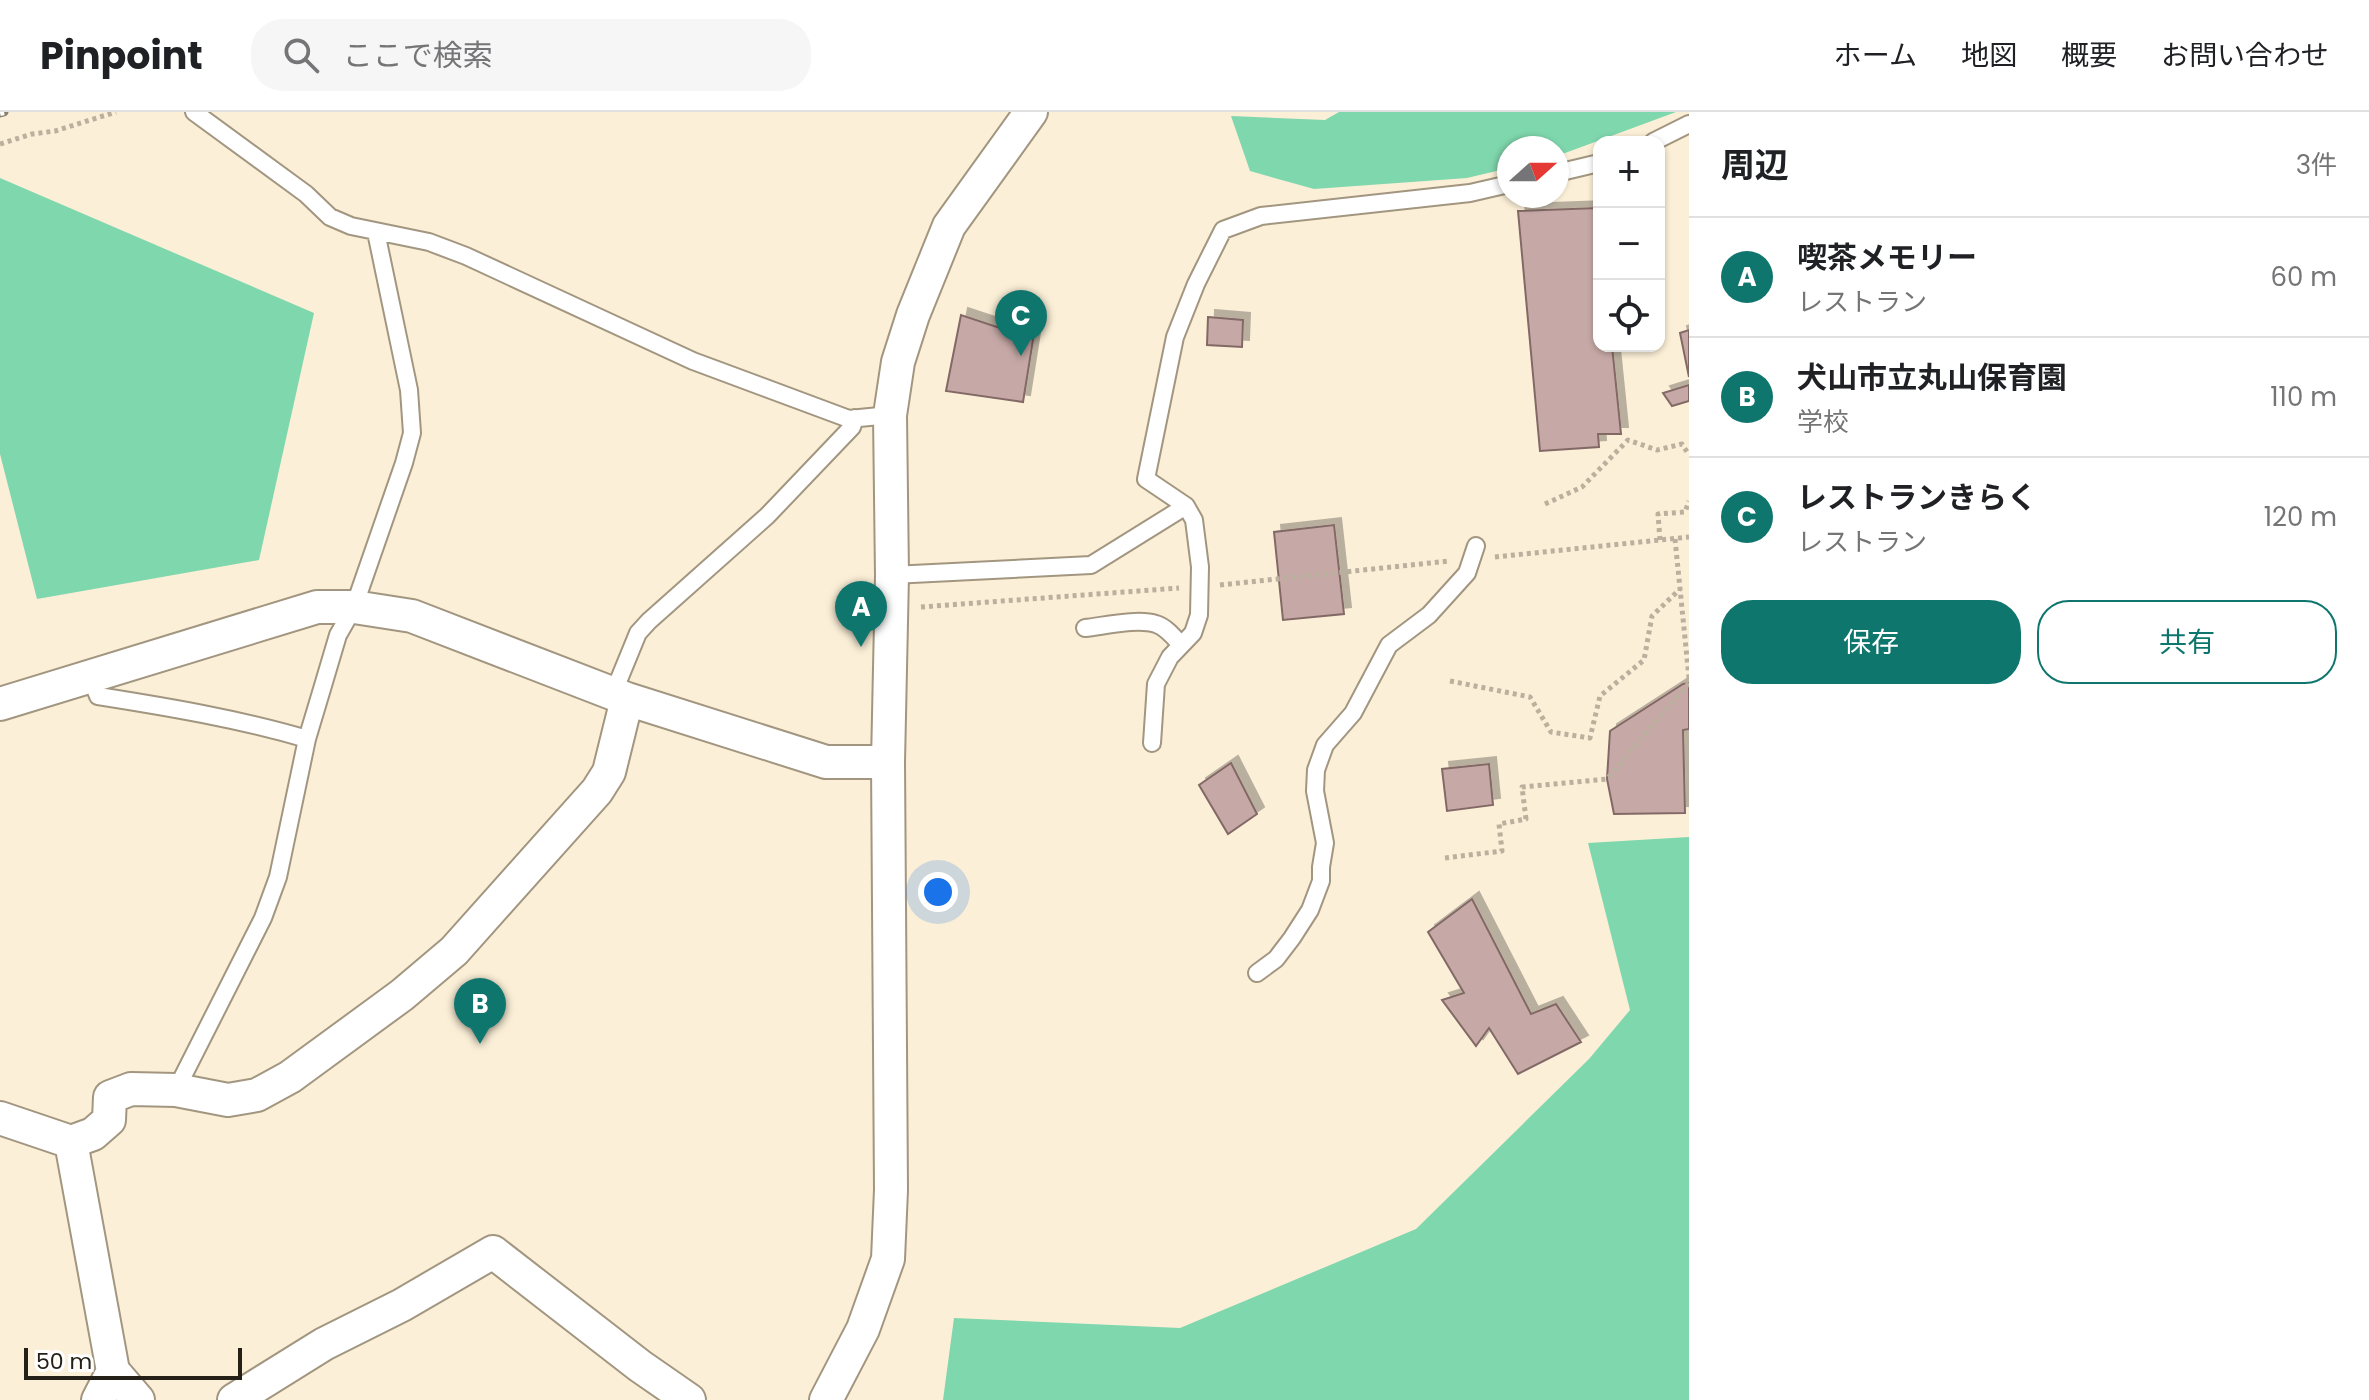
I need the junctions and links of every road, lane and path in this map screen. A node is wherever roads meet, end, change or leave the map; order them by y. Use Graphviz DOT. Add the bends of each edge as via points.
graph roads {
  1 [pos="116,112"];
  2 [pos="194,112"];
  3 [pos="1031,112"];
  4 [pos="1689,124"];
  5 [pos="1665,136"];
  6 [pos="0,144"];
  7 [pos="1593,164"];
  8 [pos="1569,170"];
  9 [pos="1497,187"];
  10 [pos="376,232"];
  11 [pos="890,415"];
  12 [pos="855,418"];
  13 [pos="1689,455"];
  14 [pos="1689,501"];
  15 [pos="1545,504"];
  16 [pos="1186,506"];
  17 [pos="1689,537"];
  18 [pos="1675,539"];
  19 [pos="1660,540"];
  20 [pos="1474,553"];
  21 [pos="892,575"];
  22 [pos="1200,586"];
  23 [pos="1680,589"];
  24 [pos="354,607"];
  25 [pos="891,610"];
  26 [pos="1085,628"];
  27 [pos="1181,645"];
  28 [pos="90,676"];
  29 [pos="1450,681"];
  30 [pos="1689,681"];
  31 [pos="620,696"];
  32 [pos="0,704"];
  33 [pos="307,739"];
  34 [pos="1152,743"];
  35 [pos="888,762"];
  36 [pos="1445,858"];
  37 [pos="1257,973"];
  38 [pos="176,1090"];
  39 [pos="7,1125"];
  40 [pos="71,1142"];
  41 [pos="99,1392"];
  42 [pos="138,1400"];
  43 [pos="234,1400"];
  44 [pos="689,1400"];
  45 [pos="826,1400"];
  1 -- 6 [label="path"];
  2 -- 10 [label="lane" via="296,185 330,217"];
  3 -- 11 [label="street" via="949,226 898,362"];
  4 -- 5 [label="lane"];
  7 -- 8 [label="lane"];
  9 -- 16 [label="lane" via="1261,216 1223,230 1175,337 1146,479"];
  10 -- 12 [label="lane" via="466,256 693,361"];
  10 -- 24 [label="lane" via="409,390 412,433"];
  11 -- 12 [label="lane"];
  11 -- 21 [label="street"];
  12 -- 31 [label="lane" via="767,516 638,633"];
  13 -- 15 [label="path" via="1682,444 1657,450 1628,440 1582,487"];
  14 -- 19 [label="path" via="1685,512 1658,514"];
  16 -- 21 [label="lane" via="1091,565"];
  16 -- 22 [label="lane" via="1194,520"];
  17 -- 18 [label="path"];
  18 -- 19 [label="path"];
  18 -- 23 [label="path"];
  19 -- 20 [label="path"];
  20 -- 22 [label="path"];
  20 -- 37 [label="lane" via="1467,573 1429,615 1389,645 1353,713 1325,745 1315,791 1325,843 1321,881 1292,938"];
  21 -- 25 [label="street"];
  22 -- 25 [label="path"];
  22 -- 27 [label="lane" via="1199,615 1193,633"];
  23 -- 29 [label="path" via="1652,616 1644,660 1600,696 1590,738 1551,732 1530,697"];
  23 -- 30 [label="path"];
  24 -- 28 [label="street" via="317,607"];
  24 -- 31 [label="street" via="412,616"];
  24 -- 33 [label="lane" via="338,635"];
  25 -- 35 [label="street"];
  26 -- 27 [label="lane" via="1156,624"];
  27 -- 34 [label="lane" via="1156,684"];
  28 -- 32 [label="street"];
  28 -- 33 [label="lane" via="98,696 196,712"];
  30 -- 36 [label="path" via="1607,779 1522,787 1526,819 1499,824 1502,851"];
  31 -- 35 [label="street" via="826,762"];
  31 -- 38 [label="street" via="609,772 597,791 454,951 290,1077 257,1095 228,1100"];
  33 -- 38 [label="lane" via="278,877 263,918"];
  35 -- 45 [label="street" via="888,1259 863,1329"];
  38 -- 40 [label="street" via="131,1089 110,1097 109,1120 93,1134"];
  39 -- 40 [label="street"];
  40 -- 41 [label="street"];
  41 -- 42 [label="street"];
  43 -- 44 [label="street" via="493,1252"];
}
